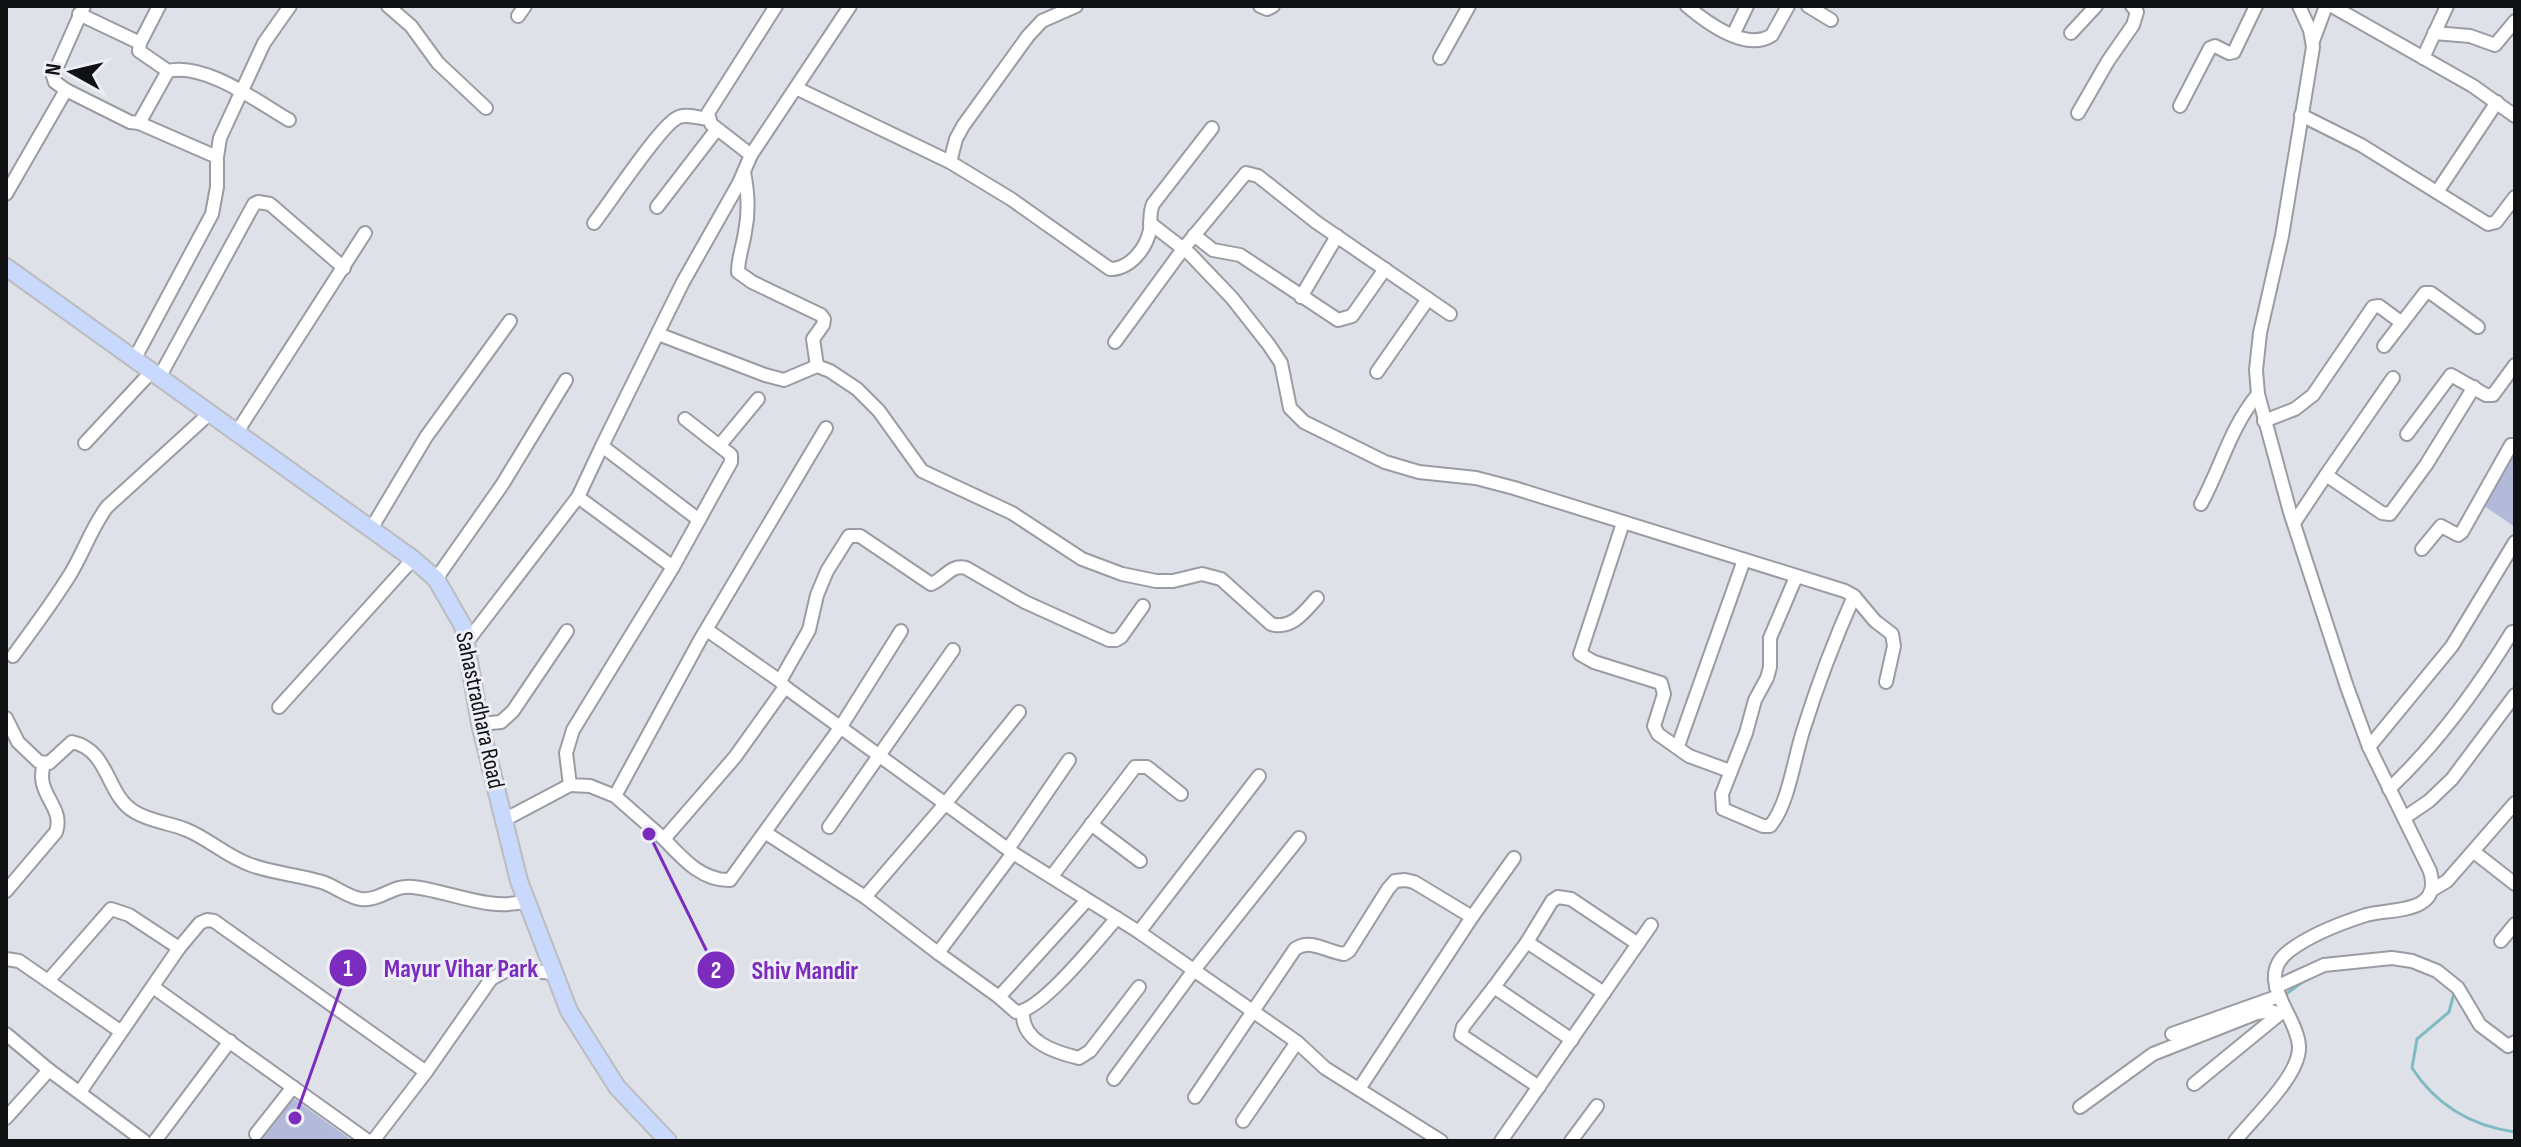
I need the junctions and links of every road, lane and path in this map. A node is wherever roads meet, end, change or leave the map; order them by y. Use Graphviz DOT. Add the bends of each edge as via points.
graph roads {
  1 [pos="159,6"];
  2 [pos="290,6"];
  3 [pos="388,6"];
  4 [pos="776,6"];
  5 [pos="850,6"];
  6 [pos="1076,6"];
  7 [pos="1260,6"];
  8 [pos="1273,6"];
  9 [pos="1469,6"];
  10 [pos="1687,6"];
  11 [pos="1747,6"];
  12 [pos="1788,6"];
  13 [pos="1808,6"];
  14 [pos="2096,6"];
  15 [pos="2132,6"];
  16 [pos="2256,6"];
  17 [pos="2299,6"];
  18 [pos="2329,6"];
  19 [pos="2447,6"];
  20 [pos="81,10"];
  21 [pos="1831,20"];
  22 [pos="2515,21"];
  23 [pos="2071,33"];
  24 [pos="2434,33"];
  25 [pos="1733,35"];
  26 [pos="2313,41"];
  27 [pos="140,43"];
  28 [pos="1440,58"];
  29 [pos="2423,58"];
  30 [pos="168,71"];
  31 [pos="796,88"];
  32 [pos="66,90"];
  33 [pos="241,91"];
  34 [pos="2497,102"];
  35 [pos="2180,106"];
  36 [pos="486,108"];
  37 [pos="2078,113"];
  38 [pos="2301,115"];
  39 [pos="2515,116"];
  40 [pos="289,120"];
  41 [pos="139,123"];
  42 [pos="713,124"];
  43 [pos="1212,128"];
  44 [pos="751,155"];
  45 [pos="217,157"];
  46 [pos="950,162"];
  47 [pos="744,172"];
  48 [pos="2437,192"];
  49 [pos="6,194"];
  50 [pos="2515,197"];
  51 [pos="657,207"];
  52 [pos="594,223"];
  53 [pos="1150,223"];
  54 [pos="365,233"];
  55 [pos="1194,235"];
  56 [pos="1337,236"];
  57 [pos="1183,249"];
  58 [pos="6,267"];
  59 [pos="344,268"];
  60 [pos="1385,269"];
  61 [pos="1301,297"];
  62 [pos="1428,299"];
  63 [pos="1450,314"];
  64 [pos="510,321"];
  65 [pos="2402,323"];
  66 [pos="2478,327"];
  67 [pos="658,334"];
  68 [pos="1115,342"];
  69 [pos="2384,346"];
  70 [pos="135,358"];
  71 [pos="2515,365"];
  72 [pos="817,366"];
  73 [pos="1377,372"];
  74 [pos="156,374"];
  75 [pos="2393,378"];
  76 [pos="566,380"];
  77 [pos="2474,387"];
  78 [pos="2258,394"];
  79 [pos="758,399"];
  80 [pos="210,413"];
  81 [pos="685,419"];
  82 [pos="2264,421"];
  83 [pos="826,428"];
  84 [pos="237,432"];
  85 [pos="2407,434"];
  86 [pos="85,443"];
  87 [pos="720,445"];
  88 [pos="2515,445"];
  89 [pos="602,446"];
  90 [pos="2326,475"];
  91 [pos="578,497"];
  92 [pos="2201,504"];
  93 [pos="699,520"];
  94 [pos="1623,523"];
  95 [pos="2294,523"];
  96 [pos="371,529"];
  97 [pos="2515,542"];
  98 [pos="2422,549"];
  99 [pos="413,559"];
  100 [pos="1744,560"];
  101 [pos="673,567"];
  102 [pos="1796,577"];
  103 [pos="436,579"];
  104 [pos="1854,596"];
  105 [pos="1317,598"];
  106 [pos="1143,606"];
  107 [pos="707,630"];
  108 [pos="567,631"];
  109 [pos="901,631"];
  110 [pos="2512,632"];
  111 [pos="466,643"];
  112 [pos="953,650"];
  113 [pos="13,656"];
  114 [pos="1886,682"];
  115 [pos="782,684"];
  116 [pos="2515,695"];
  117 [pos="279,707"];
  118 [pos="1019,712"];
  119 [pos="6,718"];
  120 [pos="480,724"];
  121 [pos="840,728"];
  122 [pos="1678,746"];
  123 [pos="2369,747"];
  124 [pos="878,756"];
  125 [pos="1069,760"];
  126 [pos="44,764"];
  127 [pos="1730,771"];
  128 [pos="1259,776"];
  129 [pos="570,785"];
  130 [pos="2389,789"];
  131 [pos="1181,794"];
  132 [pos="615,796"];
  133 [pos="2515,803"];
  134 [pos="945,804"];
  135 [pos="2404,818"];
  136 [pos="504,820"];
  137 [pos="1091,824"];
  138 [pos="829,827"];
  139 [pos="766,833"];
  140 [pos="1299,838"];
  141 [pos="664,839"];
  142 [pos="1010,851"];
  143 [pos="2474,852"];
  144 [pos="1514,858"];
  145 [pos="1140,861"];
  146 [pos="1052,876"];
  147 [pos="2515,884"];
  148 [pos="2432,890"];
  149 [pos="6,891"];
  150 [pos="865,897"];
  151 [pos="1087,900"];
  152 [pos="527,901"];
  153 [pos="1472,917"];
  154 [pos="1117,918"];
  155 [pos="2515,924"];
  156 [pos="1651,925"];
  157 [pos="1139,932"];
  158 [pos="2501,941"];
  159 [pos="1527,942"];
  160 [pos="1638,944"];
  161 [pos="6,946"];
  162 [pos="179,948"];
  163 [pos="938,953"];
  164 [pos="9,959"];
  165 [pos="1194,970"];
  166 [pos="554,973"];
  167 [pos="48,981"];
  168 [pos="153,987"];
  169 [pos="1139,987"];
  170 [pos="1494,987"];
  171 [pos="1604,993"];
  172 [pos="999,997"];
  173 [pos="2280,1001"];
  174 [pos="1023,1012"];
  175 [pos="1254,1012"];
  176 [pos="120,1031"];
  177 [pos="6,1034"];
  178 [pos="2172,1034"];
  179 [pos="1572,1040"];
  180 [pos="230,1041"];
  181 [pos="1297,1042"];
  182 [pos="2515,1042"];
  183 [pos="49,1070"];
  184 [pos="426,1072"];
  185 [pos="1114,1079"];
  186 [pos="2194,1084"];
  187 [pos="293,1087"];
  188 [pos="1539,1087"];
  189 [pos="1359,1089"];
  190 [pos="80,1092"];
  191 [pos="1195,1097"];
  192 [pos="1597,1106"];
  193 [pos="2080,1107"];
  194 [pos="6,1118"];
  195 [pos="1243,1121"];
  196 [pos="256,1134"];
  197 [pos="144,1141"];
  198 [pos="155,1141"];
  199 [pos="370,1141"];
  200 [pos="668,1141"];
  201 [pos="1441,1141"];
  202 [pos="1501,1141"];
  203 [pos="1571,1141"];
  204 [pos="2235,1141"];
  1 -- 27 [label="street"];
  2 -- 33 [label="street" via="264,43"];
  3 -- 36 [label="street"];
  4 -- 42 [label="street" via="714,101 708,113"];
  5 -- 31 [label="street"];
  6 -- 46 [label="street" via="1042,21 1028,36 963,126"];
  7 -- 8 [label="street"];
  9 -- 28 [label="street"];
  10 -- 25 [label="street"];
  11 -- 25 [label="street"];
  12 -- 25 [label="street" via="1766,39"];
  13 -- 21 [label="street"];
  14 -- 23 [label="street"];
  15 -- 37 [label="street" via="2137,12 2133,25"];
  16 -- 35 [label="street" via="2234,52 2210,48"];
  17 -- 26 [label="street"];
  18 -- 26 [label="street"];
  18 -- 29 [label="street"];
  19 -- 24 [label="street"];
  20 -- 27 [label="street"];
  20 -- 32 [label="street" via="53,76"];
  22 -- 24 [label="street" via="2495,45 2470,36"];
  24 -- 29 [label="street"];
  26 -- 38 [label="street"];
  27 -- 30 [label="street" via="139,51"];
  29 -- 34 [label="street"];
  30 -- 33 [label="street" via="200,72"];
  30 -- 41 [label="street"];
  31 -- 44 [label="street"];
  31 -- 46 [label="street"];
  32 -- 41 [label="street"];
  32 -- 49 [label="street"];
  33 -- 40 [label="street"];
  33 -- 45 [label="street"];
  34 -- 39 [label="street"];
  34 -- 48 [label="street"];
  38 -- 48 [label="street"];
  38 -- 78 [label="street" via="2256,357"];
  41 -- 45 [label="street"];
  42 -- 44 [label="street"];
  42 -- 51 [label="street"];
  42 -- 52 [label="street" via="690,116 677,118"];
  43 -- 53 [label="street" via="1153,204"];
  44 -- 47 [label="street"];
  45 -- 70 [label="street" via="212,214"];
  46 -- 53 [label="street" via="1110,269 1122,268 1142,250"];
  47 -- 67 [label="street"];
  47 -- 72 [label="street" via="746,230 738,272 821,315 823,325 813,339"];
  48 -- 50 [label="street" via="2491,224"];
  53 -- 57 [label="street"];
  54 -- 59 [label="street"];
  55 -- 56 [label="street" via="1246,173 1258,176"];
  55 -- 57 [label="street"];
  55 -- 61 [label="street" via="1213,250 1240,255"];
  56 -- 60 [label="street"];
  56 -- 61 [label="street"];
  57 -- 68 [label="street"];
  57 -- 94 [label="street" via="1269,345 1281,363 1290,408 1304,422 1385,462 1476,478"];
  58 -- 70 [label="main road, Sahastradhara Road"];
  59 -- 74 [label="street" via="270,204 254,204"];
  59 -- 84 [label="street"];
  60 -- 61 [label="street" via="1343,321"];
  60 -- 62 [label="street"];
  62 -- 63 [label="street"];
  62 -- 73 [label="street"];
  64 -- 96 [label="street" via="426,437"];
  65 -- 66 [label="street" via="2428,292"];
  65 -- 69 [label="street"];
  65 -- 82 [label="street" via="2373,307 2313,395"];
  67 -- 72 [label="street" via="784,380"];
  67 -- 89 [label="street"];
  70 -- 74 [label="main road, Sahastradhara Road"];
  71 -- 77 [label="street" via="2496,394"];
  72 -- 105 [label="street" via="868,400 922,471 1012,513 1082,559 1156,581 1211,575 1280,626 1295,621"];
  74 -- 80 [label="main road, Sahastradhara Road"];
  74 -- 86 [label="street"];
  75 -- 90 [label="street"];
  76 -- 103 [label="street"];
  77 -- 85 [label="street" via="2451,375"];
  77 -- 90 [label="street" via="2390,514"];
  78 -- 82 [label="street"];
  78 -- 92 [label="street" via="2233,431"];
  79 -- 87 [label="street"];
  80 -- 84 [label="main road, Sahastradhara Road"];
  80 -- 113 [label="street" via="107,507 69,576"];
  81 -- 87 [label="street"];
  82 -- 95 [label="street"];
  83 -- 107 [label="street"];
  84 -- 96 [label="main road, Sahastradhara Road"];
  87 -- 93 [label="street" via="731,462"];
  88 -- 98 [label="street" via="2462,532 2441,526"];
  89 -- 91 [label="street"];
  89 -- 93 [label="street"];
  90 -- 95 [label="street"];
  91 -- 101 [label="street"];
  91 -- 111 [label="street"];
  93 -- 101 [label="street"];
  94 -- 100 [label="street"];
  94 -- 122 [label="street" via="1580,654 1661,683 1664,694 1654,726"];
  95 -- 123 [label="street"];
  96 -- 99 [label="main road, Sahastradhara Road"];
  97 -- 123 [label="street" via="2452,646"];
  99 -- 103 [label="main road, Sahastradhara Road"];
  99 -- 117 [label="street"];
  100 -- 102 [label="street"];
  100 -- 122 [label="street"];
  101 -- 129 [label="street" via="573,730 566,753"];
  102 -- 104 [label="street"];
  102 -- 127 [label="street" via="1770,638 1767,678"];
  103 -- 111 [label="main road, Sahastradhara Road" via="463,626"];
  104 -- 114 [label="street" via="1892,634"];
  104 -- 127 [label="street" via="1770,826 1723,809"];
  106 -- 115 [label="street" via="1121,637 1109,640 966,568 953,568 931,584 855,535 844,540 827,571 809,630"];
  107 -- 115 [label="street"];
  107 -- 132 [label="street"];
  108 -- 120 [label="street" via="513,711 501,722"];
  109 -- 121 [label="street"];
  110 -- 130 [label="street" via="2472,694"];
  111 -- 120 [label="main road, Sahastradhara Road"];
  112 -- 124 [label="street"];
  115 -- 121 [label="street"];
  115 -- 141 [label="street" via="735,757"];
  116 -- 135 [label="street" via="2452,779"];
  118 -- 134 [label="street"];
  119 -- 126 [label="street" via="14,737"];
  120 -- 136 [label="main road, Sahastradhara Road"];
  121 -- 124 [label="street"];
  121 -- 139 [label="street"];
  122 -- 127 [label="street" via="1689,756"];
  123 -- 130 [label="street"];
  124 -- 134 [label="street"];
  124 -- 138 [label="street"];
  125 -- 142 [label="street"];
  126 -- 149 [label="street" via="41,781 56,811 56,832"];
  126 -- 152 [label="street" via="72,742 80,745 94,754 117,794 136,814 191,831 253,866 327,883 357,898 371,899 402,886 499,905"];
  128 -- 157 [label="street"];
  129 -- 132 [label="street"];
  129 -- 136 [label="street"];
  130 -- 135 [label="street"];
  131 -- 137 [label="street" via="1147,767 1138,766"];
  132 -- 141 [label="street"];
  133 -- 143 [label="street"];
  134 -- 142 [label="street"];
  134 -- 150 [label="street"];
  135 -- 148 [label="street" via="2430,871"];
  136 -- 152 [label="main road, Sahastradhara Road"];
  137 -- 145 [label="street"];
  137 -- 146 [label="street"];
  139 -- 141 [label="street" via="730,880 705,875"];
  139 -- 150 [label="street"];
  140 -- 165 [label="street"];
  142 -- 146 [label="street"];
  142 -- 163 [label="street"];
  143 -- 147 [label="street"];
  143 -- 148 [label="street" via="2445,884"];
  144 -- 153 [label="street"];
  146 -- 151 [label="street"];
  148 -- 173 [label="street" via="2409,909 2363,916 2292,949 2275,966"];
  150 -- 163 [label="street"];
  151 -- 154 [label="street"];
  151 -- 172 [label="street"];
  152 -- 166 [label="main road, Sahastradhara Road"];
  153 -- 175 [label="street" via="1414,882 1395,881 1349,951 1338,954 1311,944 1295,949"];
  153 -- 189 [label="street"];
  154 -- 157 [label="street"];
  154 -- 174 [label="street" via="1068,975"];
  155 -- 158 [label="street"];
  156 -- 160 [label="street"];
  157 -- 165 [label="street"];
  159 -- 160 [label="street" via="1558,897 1571,899"];
  159 -- 170 [label="street"];
  159 -- 171 [label="street"];
  160 -- 171 [label="street"];
  161 -- 164 [label="street"];
  162 -- 167 [label="street" via="111,909"];
  162 -- 168 [label="street"];
  162 -- 184 [label="street" via="200,923 214,921"];
  163 -- 172 [label="street"];
  164 -- 167 [label="street"];
  165 -- 175 [label="street"];
  165 -- 185 [label="street"];
  166 -- 184 [label="street" via="509,969 491,979"];
  166 -- 200 [label="main road, Sahastradhara Road" via="569,1011 617,1087"];
  167 -- 176 [label="street"];
  168 -- 176 [label="street"];
  168 -- 180 [label="street"];
  169 -- 174 [label="street" via="1079,1058 1029,1034"];
  170 -- 179 [label="street"];
  170 -- 188 [label="street" via="1461,1035"];
  171 -- 179 [label="street"];
  172 -- 174 [label="street"];
  173 -- 178 [label="street"];
  173 -- 182 [label="street" via="2324,965 2404,959 2444,976 2458,988 2480,1025 2508,1046"];
  173 -- 186 [label="street"];
  173 -- 193 [label="street" via="2271,1011 2146,1058"];
  173 -- 204 [label="street" via="2299,1051 2280,1088"];
  175 -- 181 [label="street"];
  175 -- 191 [label="street"];
  176 -- 190 [label="street"];
  177 -- 183 [label="street"];
  179 -- 188 [label="street"];
  180 -- 187 [label="street"];
  180 -- 198 [label="street"];
  181 -- 189 [label="street"];
  181 -- 195 [label="street"];
  183 -- 190 [label="street"];
  183 -- 194 [label="street"];
  184 -- 199 [label="street"];
  187 -- 196 [label="street"];
  187 -- 199 [label="street"];
  188 -- 202 [label="street"];
  189 -- 201 [label="street"];
  190 -- 197 [label="street"];
  192 -- 203 [label="street"];
}
